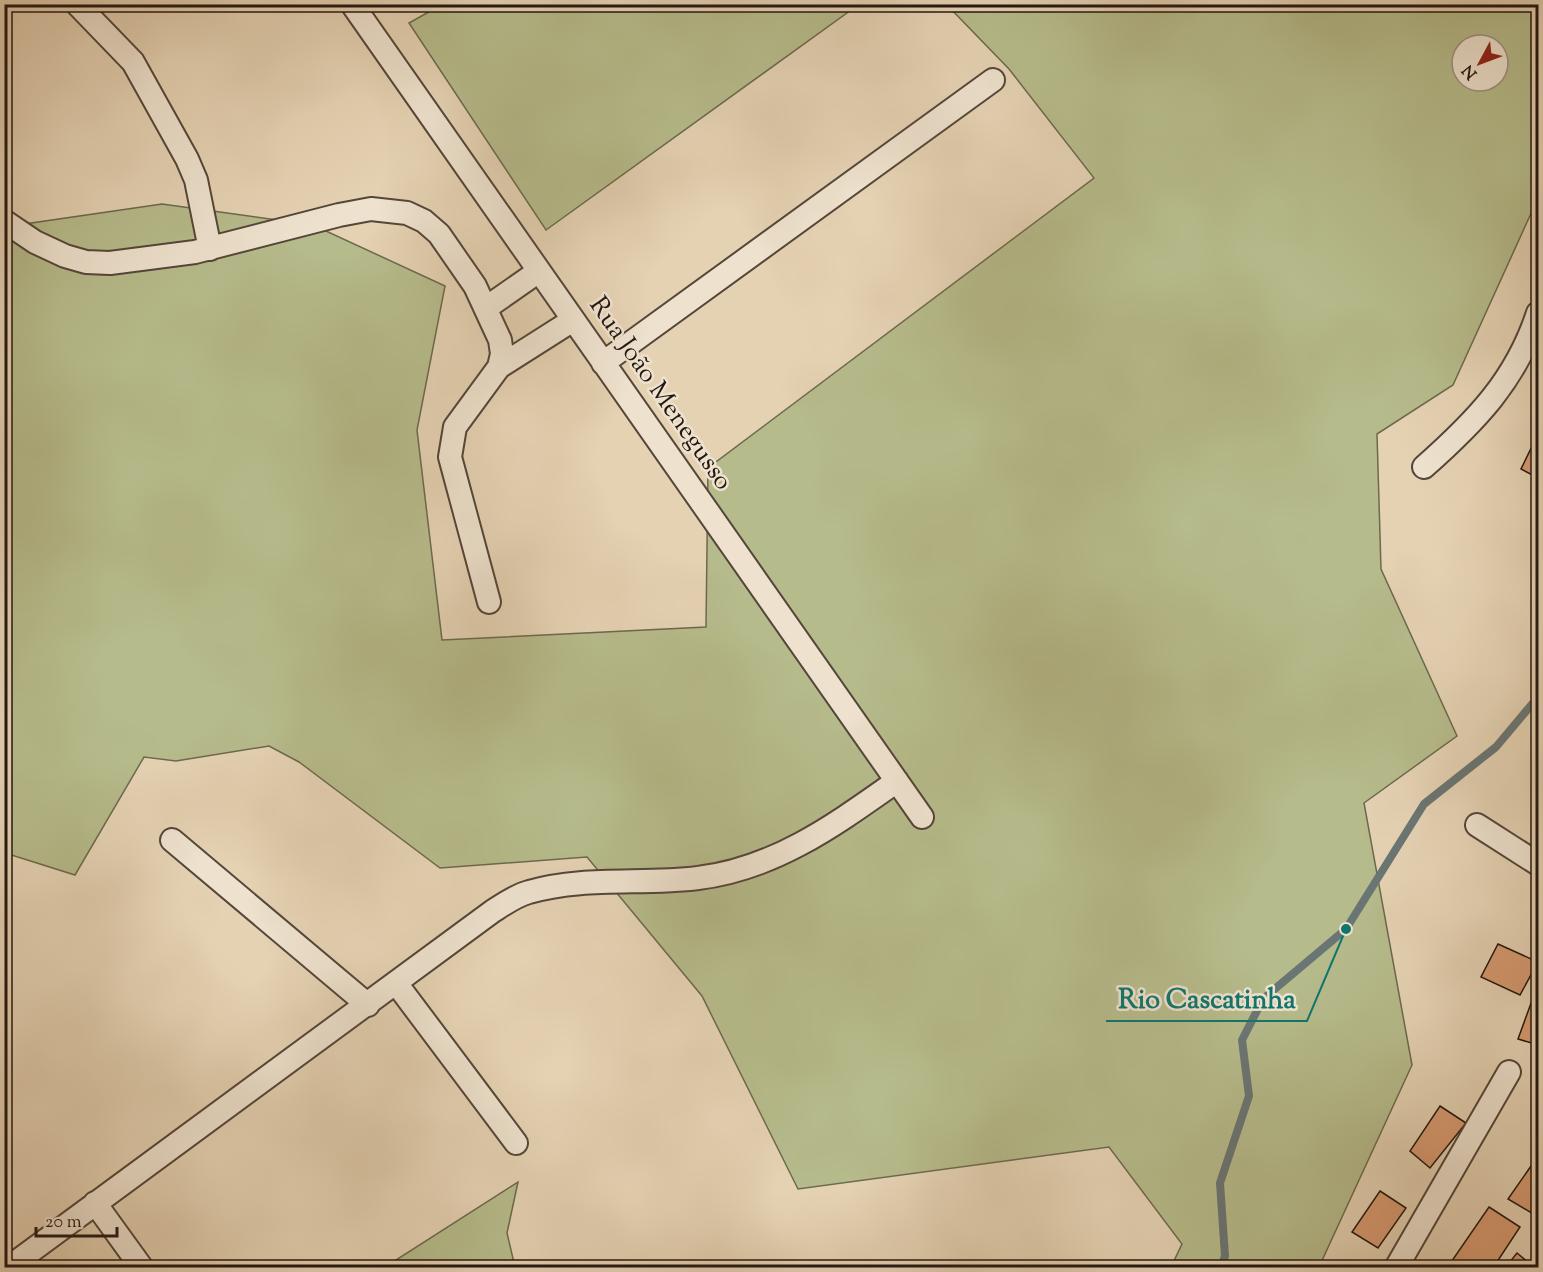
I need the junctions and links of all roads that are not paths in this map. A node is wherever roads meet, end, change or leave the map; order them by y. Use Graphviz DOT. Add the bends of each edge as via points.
graph roads {
  1 [pos="77,4"];
  2 [pos="352,4"];
  3 [pos="993,80"];
  4 [pos="4,221"];
  5 [pos="210,249"];
  6 [pos="539,271"];
  7 [pos="486,308"];
  8 [pos="1539,313"];
  9 [pos="573,320"];
  10 [pos="603,363"];
  11 [pos="499,367"];
  12 [pos="1424,467"];
  13 [pos="489,602"];
  14 [pos="897,780"];
  15 [pos="922,817"];
  16 [pos="1477,825"];
  17 [pos="172,840"];
  18 [pos="1539,864"];
  19 [pos="396,983"];
  20 [pos="368,1005"];
  21 [pos="1509,1072"];
  22 [pos="516,1143"];
  23 [pos="95,1203"];
  24 [pos="8,1268"];
  25 [pos="142,1268"];
  26 [pos="1396,1268"];
  1 -- 5 [label="street" via="133,62 187,159"];
  2 -- 6 [label="street, Rua João Menegusso"];
  3 -- 10 [label="street"];
  4 -- 5 [label="street" via="35,242 86,262 110,263"];
  5 -- 7 [label="street" via="371,209 407,213 439,234"];
  6 -- 7 [label="street"];
  6 -- 9 [label="street, Rua João Menegusso"];
  7 -- 11 [label="street" via="500,340"];
  8 -- 12 [label="street" via="1520,358 1494,398 1467,430"];
  9 -- 10 [label="street, Rua João Menegusso"];
  9 -- 11 [label="street"];
  10 -- 14 [label="street, Rua João Menegusso"];
  11 -- 13 [label="street" via="455,427 450,457"];
  14 -- 15 [label="street, Rua João Menegusso"];
  14 -- 19 [label="street" via="835,825 792,850 747,868 698,878 566,884 527,892 493,911"];
  16 -- 18 [label="street"];
  17 -- 20 [label="street"];
  19 -- 20 [label="street"];
  19 -- 22 [label="street"];
  20 -- 23 [label="street"];
  21 -- 26 [label="street"];
  23 -- 24 [label="street"];
  23 -- 25 [label="street"];
}
